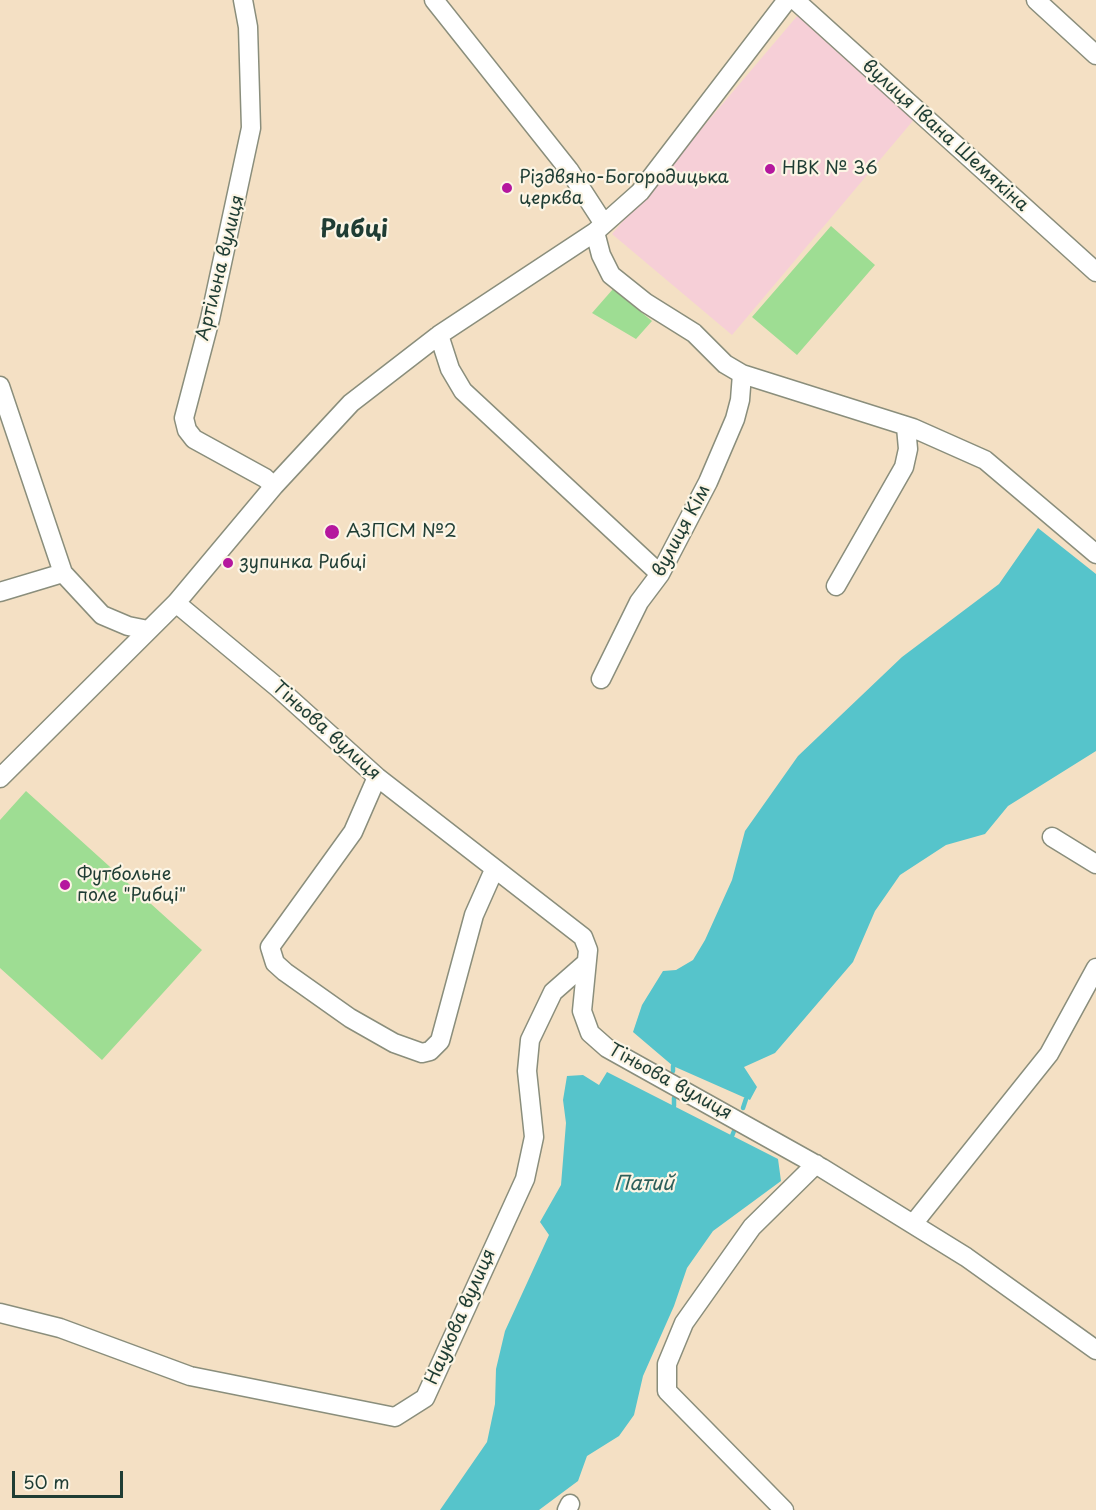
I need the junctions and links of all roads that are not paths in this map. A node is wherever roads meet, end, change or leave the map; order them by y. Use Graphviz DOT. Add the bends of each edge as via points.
graph roads {
  1 [pos="243,0"];
  2 [pos="434,0"];
  3 [pos="787,0"];
  4 [pos="795,0"];
  5 [pos="1036,0"];
  6 [pos="1096,55"];
  7 [pos="599,228"];
  8 [pos="1096,272"];
  9 [pos="439,335"];
  10 [pos="742,375"];
  11 [pos="0,386"];
  12 [pos="6,425"];
  13 [pos="906,427"];
  14 [pos="274,486"];
  15 [pos="1096,554"];
  16 [pos="63,573"];
  17 [pos="660,574"];
  18 [pos="836,586"];
  19 [pos="0,592"];
  20 [pos="176,603"];
  21 [pos="148,630"];
  22 [pos="601,679"];
  23 [pos="377,777"];
  24 [pos="0,778"];
  25 [pos="1052,837"];
  26 [pos="1096,864"];
  27 [pos="494,870"];
  28 [pos="586,963"];
  29 [pos="1096,968"];
  30 [pos="816,1164"];
  31 [pos="913,1224"];
  32 [pos="0,1313"];
  33 [pos="1096,1350"];
  34 [pos="784,1510"];
  1 -- 14 [label="street, Артільна вулиця" via="248,27 252,128 184,418 194,439"];
  2 -- 7 [label="street" via="569,170"];
  3 -- 7 [label="street" via="640,192"];
  4 -- 8 [label="street, вулиця Івана Шемякіна"];
  5 -- 6 [label="street"];
  7 -- 9 [label="street"];
  7 -- 10 [label="street" via="601,255 611,275 694,333"];
  9 -- 14 [label="street" via="351,403"];
  9 -- 17 [label="street" via="450,369 463,391"];
  10 -- 13 [label="street"];
  10 -- 17 [label="street, вулиця Кім" via="735,419 708,482"];
  11 -- 12 [label="street"];
  12 -- 16 [label="street"];
  13 -- 15 [label="street" via="985,460"];
  13 -- 18 [label="street" via="908,449 904,467"];
  14 -- 20 [label="street"];
  16 -- 19 [label="street"];
  16 -- 21 [label="street" via="102,615"];
  17 -- 22 [label="street, вулиця Кім" via="639,602"];
  20 -- 21 [label="street"];
  20 -- 23 [label="street, Тіньова вулиця"];
  21 -- 24 [label="street"];
  23 -- 27 [label="street, Тіньова вулиця"];
  23 -- 27 [label="street" via="353,832 270,947 275,963 285,972 350,1018 394,1043 422,1053 430,1051 440,1041 474,915"];
  25 -- 26 [label="street"];
  27 -- 28 [label="street, Тіньова вулиця" via="583,937 588,950"];
  28 -- 30 [label="street, Тіньова вулиця" via="582,1011 590,1033 607,1048"];
  28 -- 32 [label="street, Наукова вулиця" via="553,992 530,1040 527,1071 534,1137 525,1179 425,1398 395,1417 190,1376 60,1328"];
  29 -- 31 [label="street" via="1049,1054"];
  30 -- 31 [label="street, Тіньова вулиця"];
  30 -- 34 [label="street" via="753,1227 684,1323 668,1364 667,1391"];
  31 -- 33 [label="street, Тіньова вулиця"];
}
